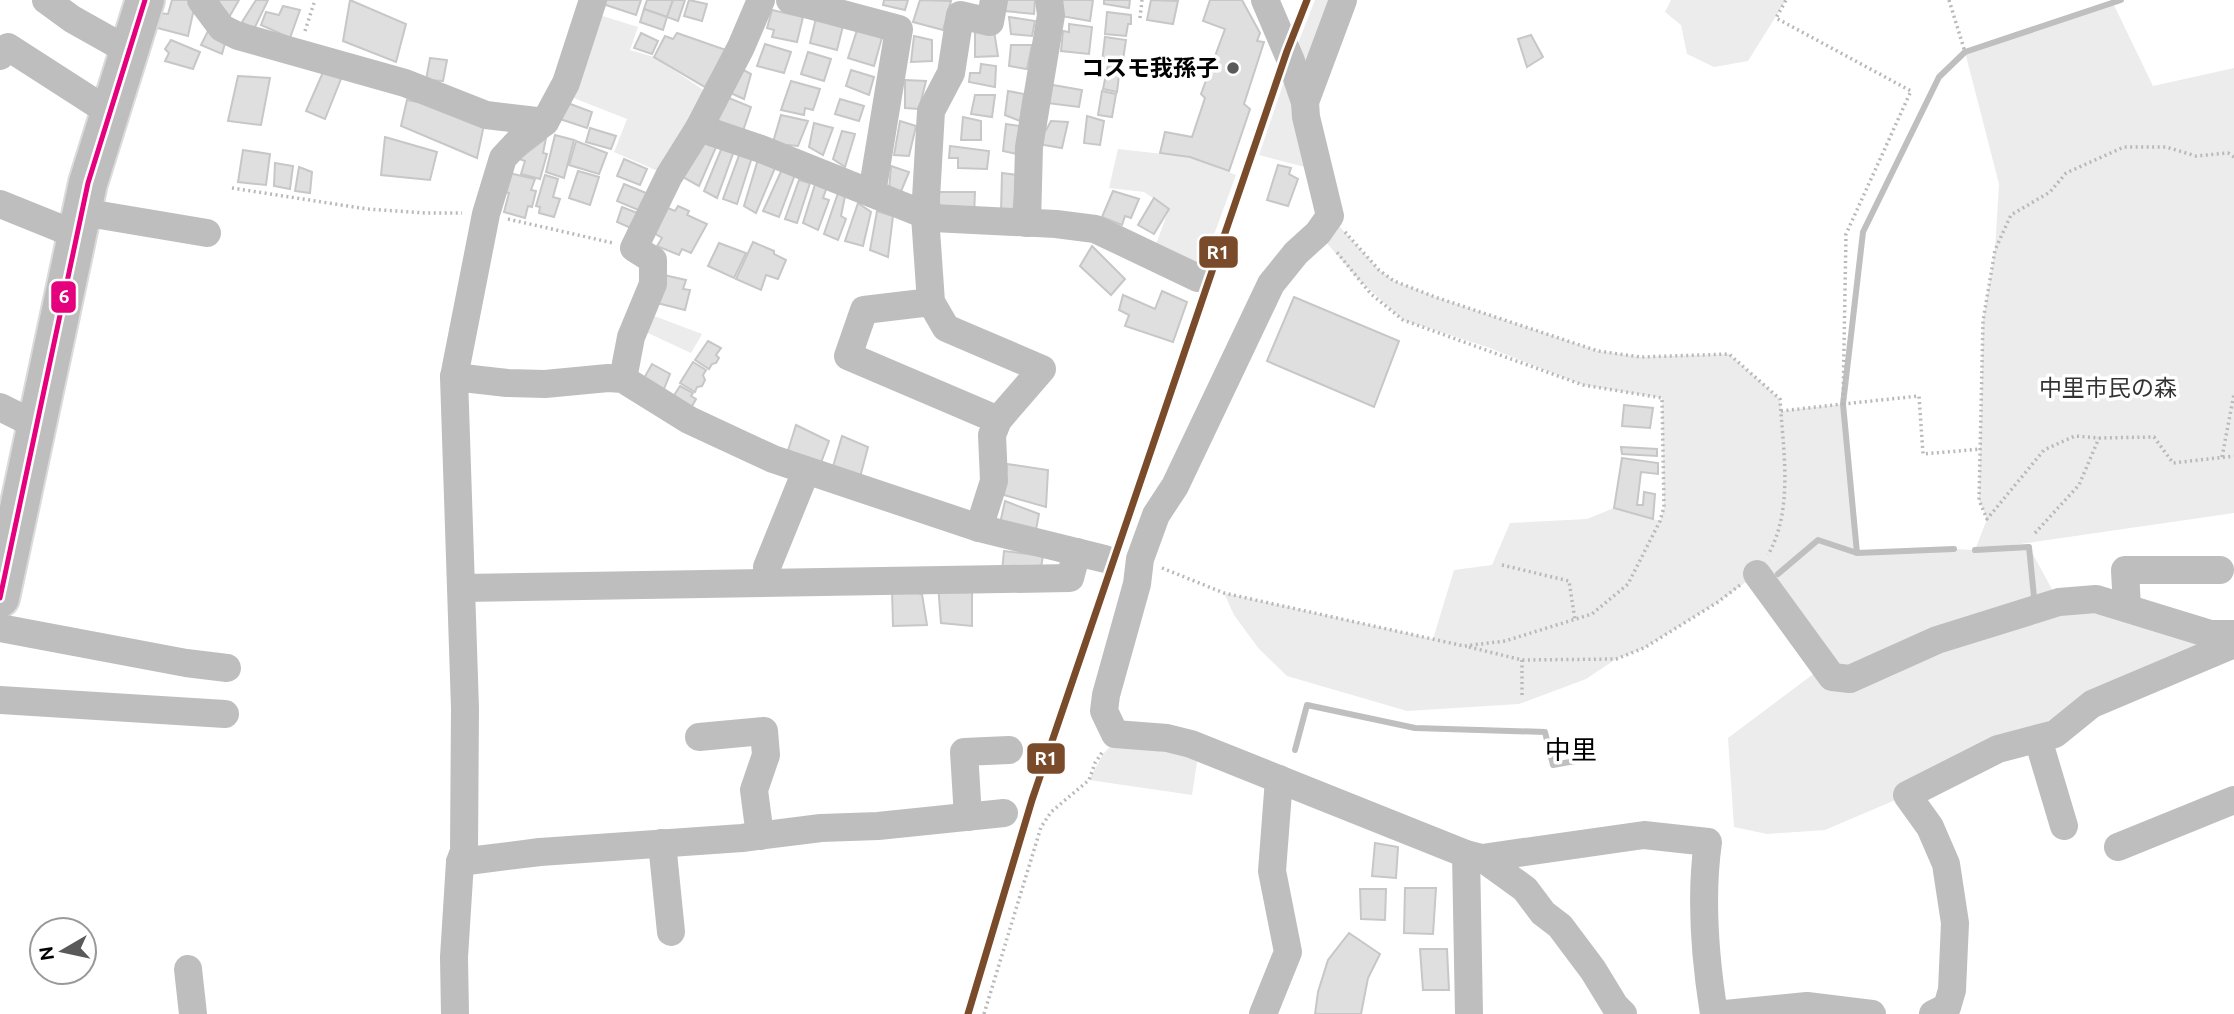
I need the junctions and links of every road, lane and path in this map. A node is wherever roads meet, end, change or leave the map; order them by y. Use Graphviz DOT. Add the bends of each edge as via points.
graph roads {
  1 [pos="46,0"];
  2 [pos="145,0"];
  3 [pos="201,0"];
  4 [pos="315,0"];
  5 [pos="593,0"];
  6 [pos="761,0"];
  7 [pos="790,0"];
  8 [pos="993,0"];
  9 [pos="1048,0"];
  10 [pos="1142,0"];
  11 [pos="1265,0"];
  12 [pos="1343,0"];
  13 [pos="1786,0"];
  14 [pos="1950,0"];
  15 [pos="1140,18"];
  16 [pos="129,51"];
  17 [pos="1965,52"];
  18 [pos="298,54"];
  19 [pos="0,56"];
  20 [pos="1305,102"];
  21 [pos="109,112"];
  22 [pos="545,122"];
  23 [pos="699,128"];
  24 [pos="2234,157"];
  25 [pos="232,188"];
  26 [pos="872,193"];
  27 [pos="0,204"];
  28 [pos="486,214"];
  29 [pos="925,216"];
  30 [pos="1027,223"];
  31 [pos="79,224"];
  32 [pos="1324,224"];
  33 [pos="207,233"];
  34 [pos="634,248"];
  35 [pos="1198,278"];
  36 [pos="932,302"];
  37 [pos="454,377"];
  38 [pos="623,379"];
  39 [pos="2234,394"];
  40 [pos="1843,404"];
  41 [pos="0,407"];
  42 [pos="1781,411"];
  43 [pos="999,420"];
  44 [pos="38,425"];
  45 [pos="2099,438"];
  46 [pos="1981,449"];
  47 [pos="2234,456"];
  48 [pos="2222,457"];
  49 [pos="806,471"];
  50 [pos="979,528"];
  51 [pos="2035,533"];
  52 [pos="1077,552"];
  53 [pos="1105,559"];
  54 [pos="1140,559"];
  55 [pos="1502,565"];
  56 [pos="767,567"];
  57 [pos="2220,570"];
  58 [pos="1757,574"];
  59 [pos="462,588"];
  60 [pos="0,598"];
  61 [pos="2127,608"];
  62 [pos="1575,620"];
  63 [pos="0,628"];
  64 [pos="2234,634"];
  65 [pos="2234,644"];
  66 [pos="1464,646"];
  67 [pos="1522,660"];
  68 [pos="228,668"];
  69 [pos="1522,698"];
  70 [pos="0,701"];
  71 [pos="225,714"];
  72 [pos="1115,734"];
  73 [pos="699,737"];
  74 [pos="2038,739"];
  75 [pos="1009,750"];
  76 [pos="1279,779"];
  77 [pos="2234,800"];
  78 [pos="1004,813"];
  79 [pos="968,817"];
  80 [pos="2064,826"];
  81 [pos="760,836"];
  82 [pos="662,843"];
  83 [pos="2118,847"];
  84 [pos="1474,856"];
  85 [pos="460,862"];
  86 [pos="671,932"];
  87 [pos="188,969"];
  88 [pos="194,1014"];
  89 [pos="455,1014"];
  90 [pos="984,1014"];
  91 [pos="1264,1014"];
  92 [pos="1469,1014"];
  93 [pos="1623,1014"];
  94 [pos="1714,1014"];
  95 [pos="1725,1014"];
  96 [pos="1872,1014"];
  97 [pos="1933,1014"];
  1 -- 16 [label="street"];
  2 -- 16 [label="highway"];
  3 -- 18 [label="street" via="222,27 237,36"];
  4 -- 18 [label="path"];
  5 -- 22 [label="street" via="566,83"];
  6 -- 23 [label="street"];
  7 -- 26 [label="street" via="898,29"];
  8 -- 29 [label="street" via="990,22 960,15 951,73 931,111"];
  9 -- 30 [label="street" via="1051,15 1029,147"];
  10 -- 15 [label="path"];
  11 -- 20 [label="street"];
  12 -- 20 [label="street"];
  13 -- 40 [label="path" via="1776,18 1911,91 1846,234"];
  14 -- 17 [label="path"];
  16 -- 21 [label="highway"];
  18 -- 22 [label="street" via="405,83 486,115"];
  19 -- 21 [label="street" via="8,47"];
  20 -- 32 [label="street"];
  21 -- 31 [label="highway"];
  22 -- 28 [label="street" via="503,158"];
  23 -- 26 [label="street"];
  23 -- 34 [label="street" via="669,176"];
  24 -- 46 [label="path" via="2228,153 2196,156 2166,147 2124,147 2066,173 2050,192 2011,215 1995,250 1983,321"];
  25 -- 28 [label="path" via="368,209"];
  26 -- 29 [label="street"];
  27 -- 31 [label="street"];
  28 -- 34 [label="path"];
  28 -- 37 [label="street"];
  29 -- 30 [label="street"];
  29 -- 36 [label="street"];
  30 -- 35 [label="street" via="1095,229"];
  31 -- 33 [label="street"];
  31 -- 44 [label="highway"];
  32 -- 42 [label="path" via="1394,281 1598,351 1641,357 1729,354 1780,400"];
  32 -- 54 [label="street" via="1271,284 1175,485 1156,514"];
  32 -- 62 [label="path" via="1332,246 1371,294 1403,320 1583,385 1662,398 1664,507 1660,521 1628,584 1592,614"];
  34 -- 38 [label="street" via="653,260 653,284 631,337"];
  36 -- 43 [label="street" via="946,328 1041,369"];
  36 -- 43 [label="street" via="864,310 848,356"];
  37 -- 38 [label="street" via="545,384"];
  37 -- 59 [label="street"];
  38 -- 49 [label="street" via="689,421"];
  39 -- 48 [label="path"];
  40 -- 42 [label="path"];
  40 -- 46 [label="path" via="1919,396 1923,454"];
  41 -- 44 [label="street"];
  42 -- 58 [label="path" via="1783,501 1777,538"];
  43 -- 50 [label="street" via="992,435 994,481"];
  44 -- 60 [label="highway"];
  45 -- 46 [label="path" via="2075,436 2044,450 1987,519 1979,500"];
  45 -- 48 [label="path" via="2154,437 2173,463"];
  45 -- 51 [label="path" via="2079,485"];
  47 -- 48 [label="path"];
  49 -- 50 [label="street"];
  49 -- 56 [label="street"];
  50 -- 52 [label="street"];
  52 -- 53 [label="street"];
  52 -- 59 [label="street" via="1070,578"];
  54 -- 66 [label="path" via="1224,593"];
  54 -- 72 [label="street" via="1106,695 1104,711"];
  55 -- 62 [label="path" via="1569,581"];
  57 -- 61 [label="street" via="2125,570"];
  58 -- 61 [label="street" via="1832,677 1850,680 1937,640 2059,602 2096,599"];
  58 -- 67 [label="path" via="1644,648 1616,659"];
  59 -- 85 [label="street" via="464,851"];
  61 -- 64 [label="street" via="2210,634"];
  62 -- 66 [label="path" via="1505,641"];
  63 -- 68 [label="street"];
  65 -- 74 [label="street" via="2092,704 2054,734"];
  66 -- 67 [label="path"];
  67 -- 69 [label="path"];
  70 -- 71 [label="street"];
  72 -- 76 [label="street" via="1191,744"];
  72 -- 90 [label="path" via="1095,762 1089,780 1051,812 1041,827"];
  73 -- 81 [label="street" via="764,730 766,755 754,790"];
  74 -- 80 [label="street"];
  74 -- 97 [label="street" via="1998,749 1907,795 1930,827 1946,864 1955,923 1952,990 1947,1007"];
  75 -- 79 [label="street" via="964,752"];
  76 -- 84 [label="street"];
  76 -- 91 [label="street" via="1272,871 1288,952"];
  77 -- 83 [label="street"];
  78 -- 79 [label="street"];
  79 -- 81 [label="street"];
  81 -- 82 [label="street"];
  82 -- 85 [label="street"];
  82 -- 86 [label="street"];
  84 -- 92 [label="street"];
  84 -- 93 [label="street" via="1525,888 1543,913 1560,926"];
  84 -- 94 [label="street" via="1644,835 1708,842 1706,941"];
  85 -- 89 [label="street"];
  87 -- 88 [label="street"];
  95 -- 96 [label="street" via="1807,1006"];
}
